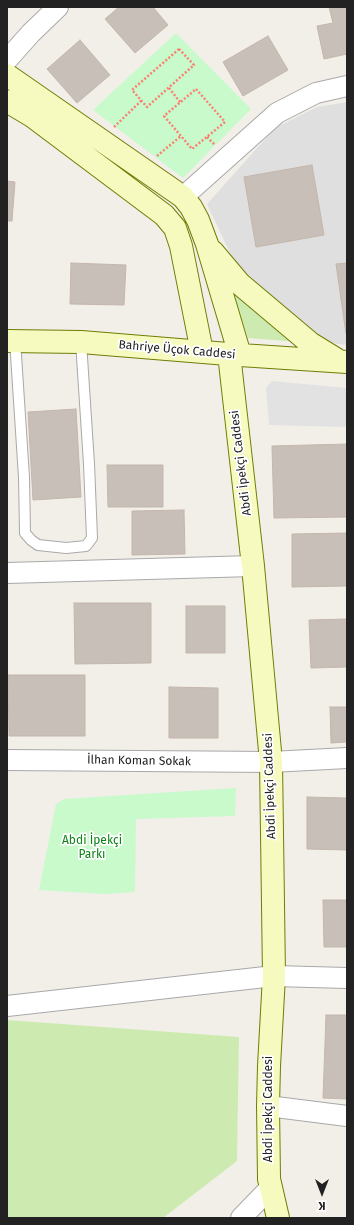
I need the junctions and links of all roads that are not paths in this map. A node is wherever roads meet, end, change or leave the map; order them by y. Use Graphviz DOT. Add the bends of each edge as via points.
graph roads {
  1 [pos="58,7"];
  2 [pos="7,60"];
  3 [pos="7,75"];
  4 [pos="347,86"];
  5 [pos="7,101"];
  6 [pos="183,197"];
  7 [pos="207,244"];
  8 [pos="11,340"];
  9 [pos="81,342"];
  10 [pos="202,352"];
  11 [pos="234,355"];
  12 [pos="344,362"];
  13 [pos="253,566"];
  14 [pos="7,572"];
  15 [pos="347,758"];
  16 [pos="7,760"];
  17 [pos="271,762"];
  18 [pos="274,976"];
  19 [pos="347,978"];
  20 [pos="7,1006"];
  21 [pos="268,1106"];
  22 [pos="347,1116"];
  23 [pos="271,1188"];
  24 [pos="241,1218"];
  25 [pos="278,1218"];
  1 -- 2 [label="street"];
  3 -- 6 [label="main road"];
  4 -- 6 [label="street" via="316,93 277,113"];
  5 -- 10 [label="main road" via="32,116 164,216 174,228 181,246"];
  6 -- 7 [label="main road" via="191,206"];
  7 -- 11 [label="main road, Abdi İpekçi Caddesi"];
  7 -- 12 [label="main road" via="240,284 310,343"];
  8 -- 9 [label="main road, Bahriye Üçok Caddesi"];
  8 -- 9 [label="lane" via="24,477 25,532 38,545 66,548 86,546 92,538"];
  9 -- 10 [label="main road, Bahriye Üçok Caddesi"];
  10 -- 11 [label="main road, Bahriye Üçok Caddesi"];
  11 -- 12 [label="main road, Bahriye Üçok Caddesi"];
  11 -- 13 [label="main road, Abdi İpekçi Caddesi"];
  13 -- 14 [label="street"];
  13 -- 17 [label="main road, Abdi İpekçi Caddesi"];
  15 -- 17 [label="street, İlhan Koman Sokak"];
  16 -- 17 [label="street, İlhan Koman Sokak"];
  17 -- 18 [label="main road, Abdi İpekçi Caddesi"];
  18 -- 19 [label="street"];
  18 -- 20 [label="street"];
  18 -- 21 [label="main road, Abdi İpekçi Caddesi"];
  21 -- 22 [label="street"];
  21 -- 23 [label="main road, Abdi İpekçi Caddesi"];
  23 -- 24 [label="street"];
  23 -- 25 [label="main road, Abdi İpekçi Caddesi"];
}
